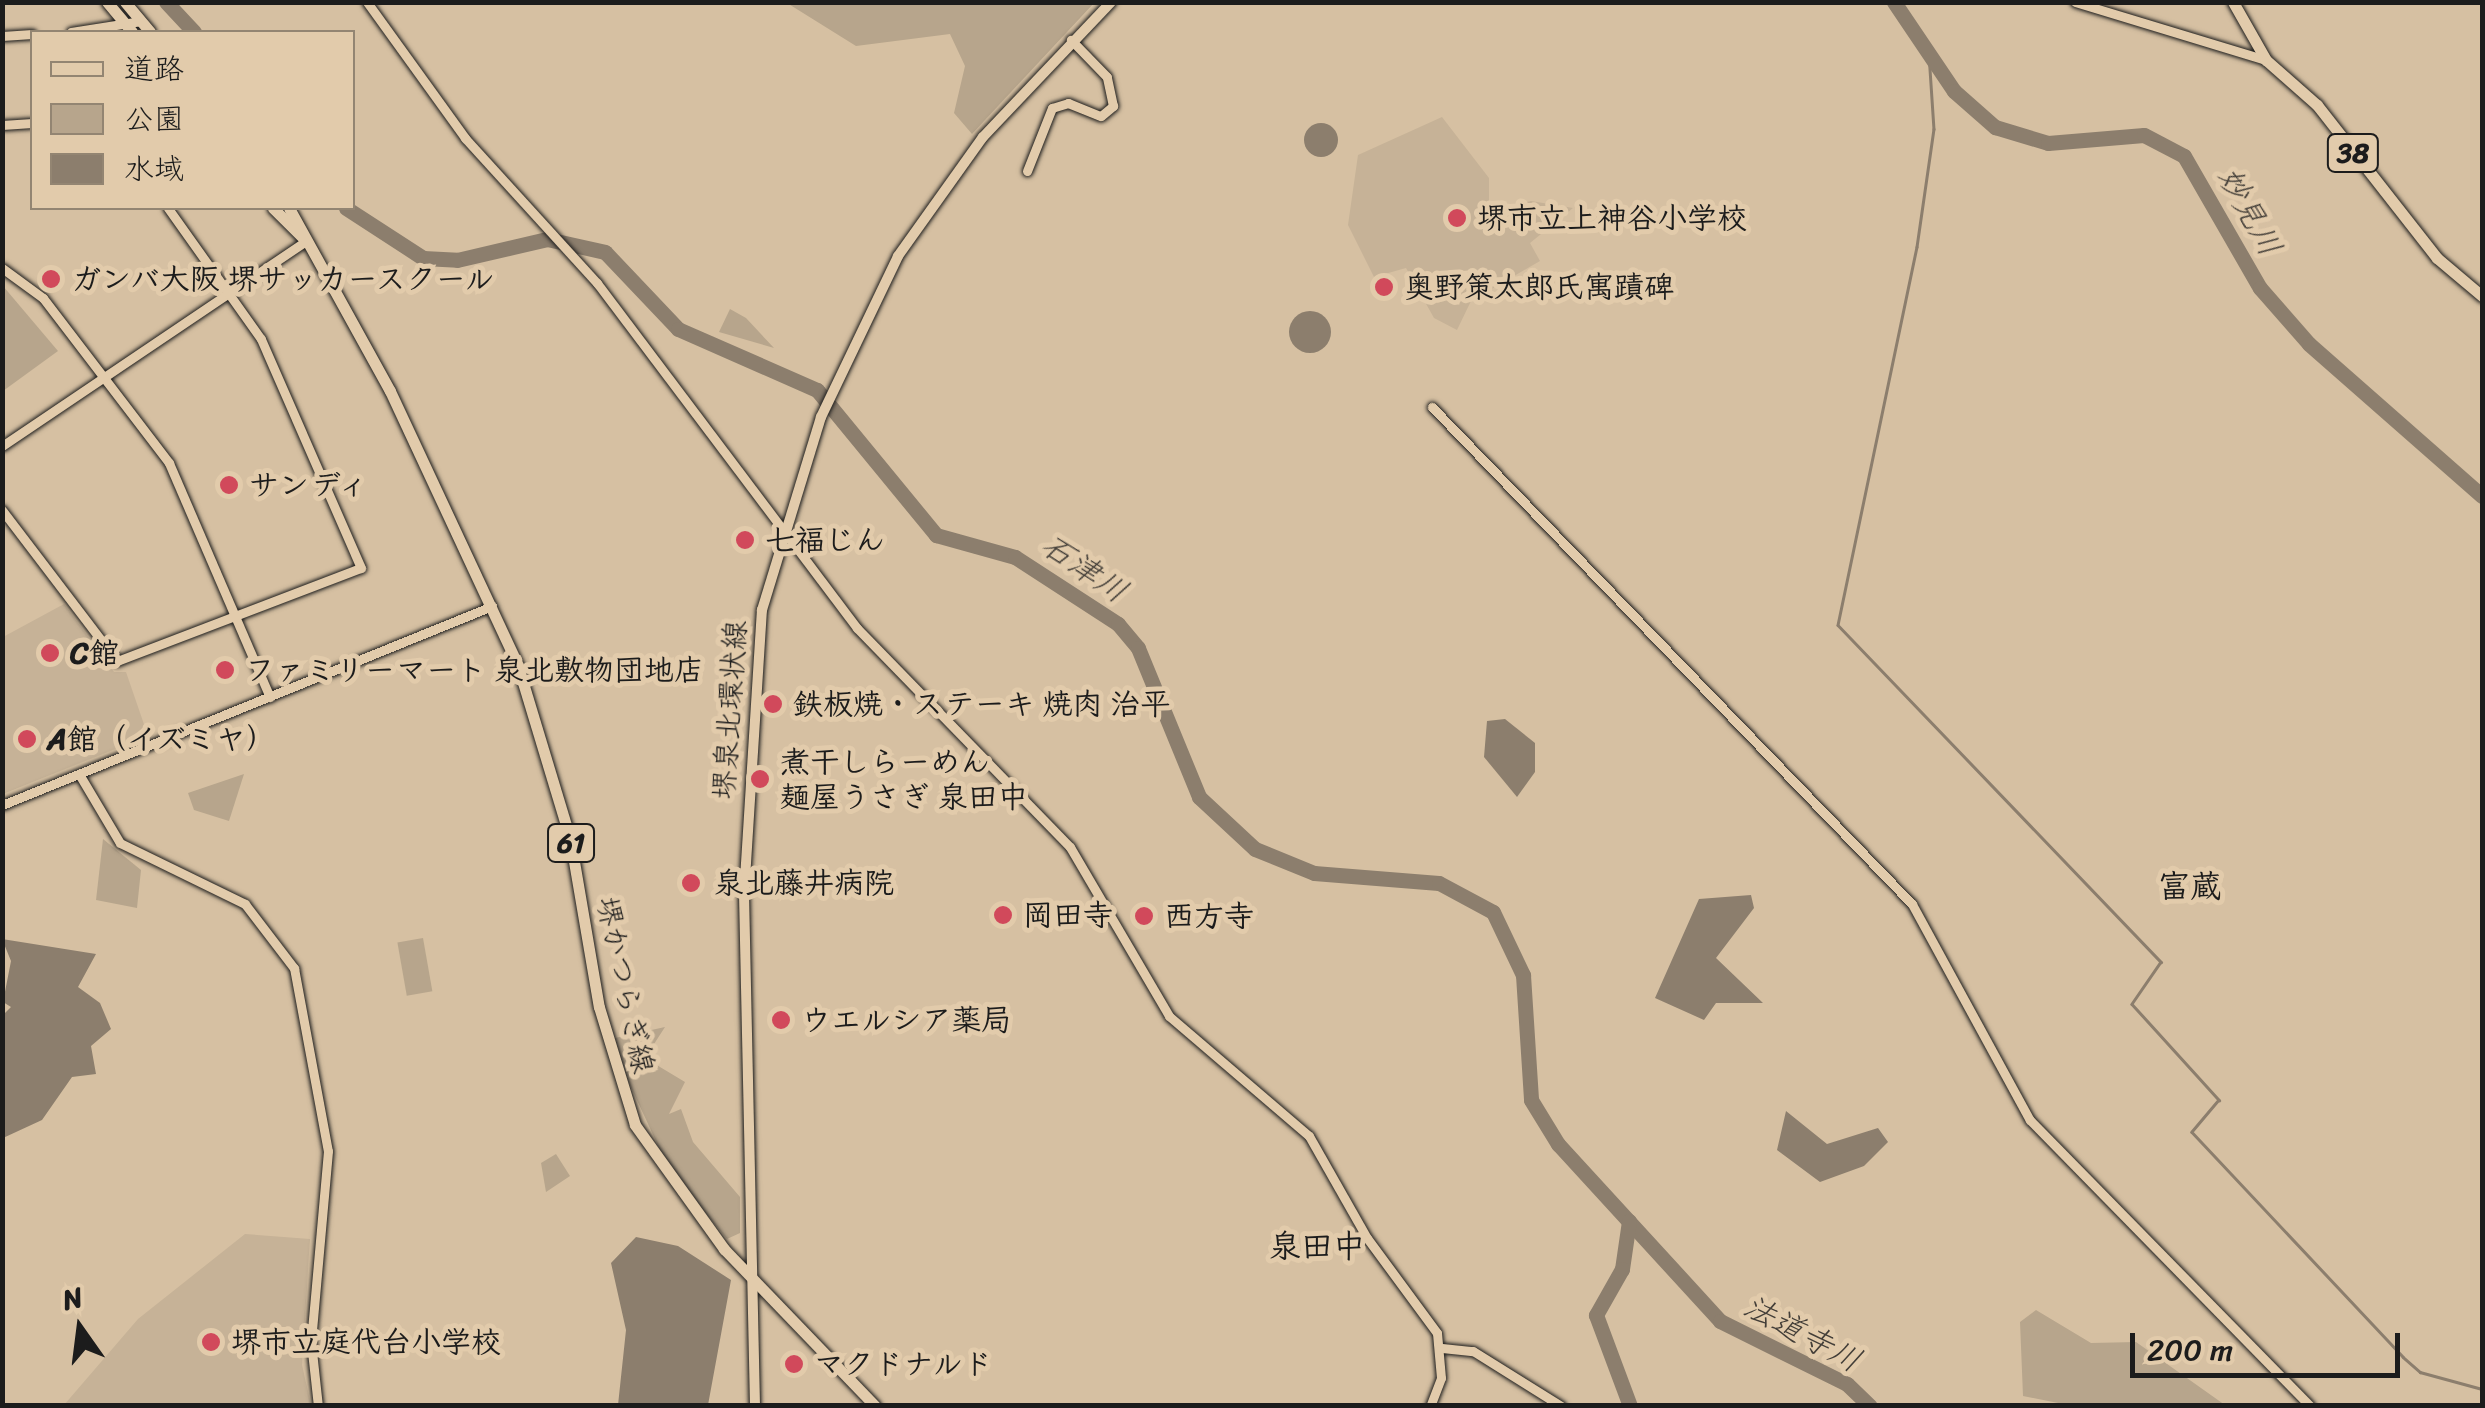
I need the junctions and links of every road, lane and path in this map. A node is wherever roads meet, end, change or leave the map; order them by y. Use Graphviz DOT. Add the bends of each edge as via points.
graph roads {
  1 [pos="107,2"];
  2 [pos="125,2"];
  3 [pos="367,2"];
  4 [pos="1111,2"];
  5 [pos="2075,2"];
  6 [pos="2233,2"];
  7 [pos="134,28"];
  8 [pos="102,30"];
  9 [pos="30,34"];
  10 [pos="2,36"];
  11 [pos="1074,36"];
  12 [pos="2266,60"];
  13 [pos="30,123"];
  14 [pos="2,125"];
  15 [pos="1027,172"];
  16 [pos="170,210"];
  17 [pos="275,210"];
  18 [pos="290,210"];
  19 [pos="306,241"];
  20 [pos="2,268"];
  21 [pos="231,290"];
  22 [pos="2482,296"];
  23 [pos="105,377"];
  24 [pos="1432,407"];
  25 [pos="2,446"];
  26 [pos="2,510"];
  27 [pos="782,534"];
  28 [pos="492,606"];
  29 [pos="235,616"];
  30 [pos="270,697"];
  31 [pos="79,774"];
  32 [pos="2,805"];
  33 [pos="753,1280"];
  34 [pos="1442,1348"];
  35 [pos="318,1406"];
  36 [pos="755,1406"];
  37 [pos="875,1406"];
  38 [pos="1430,1406"];
  39 [pos="1561,1406"];
  40 [pos="2310,1406"];
  1 -- 7 [label="main road"];
  2 -- 7 [label="main road"];
  3 -- 27 [label="street" via="465,138 567,251"];
  4 -- 11 [label="main road, 堺泉北環状線"];
  5 -- 12 [label="street"];
  6 -- 12 [label="main road, 38"];
  7 -- 8 [label="street"];
  9 -- 10 [label="street"];
  11 -- 15 [label="street" via="1107,78 1112,106 1101,116 1068,103 1052,108"];
  11 -- 27 [label="main road, 堺泉北環状線" via="933,202 830,394"];
  12 -- 22 [label="main road, 38" via="2317,105 2437,258"];
  13 -- 14 [label="street"];
  16 -- 21 [label="street"];
  17 -- 19 [label="main road, 堺かつらぎ線 / 61"];
  18 -- 19 [label="main road, 堺かつらぎ線 / 61"];
  19 -- 21 [label="street"];
  19 -- 28 [label="main road, 堺かつらぎ線 / 61" via="390,390"];
  20 -- 23 [label="street" via="24,277"];
  21 -- 23 [label="street"];
  21 -- 29 [label="street" via="361,568"];
  23 -- 25 [label="street"];
  23 -- 29 [label="street" via="169,464"];
  24 -- 40 [label="street" via="1912,904 2030,1120"];
  26 -- 29 [label="street" via="117,661"];
  27 -- 33 [label="main road, 堺泉北環状線" via="750,688 744,896"];
  27 -- 34 [label="street" via="857,628 1070,847 1169,1016 1298,1122"];
  28 -- 30 [label="street"];
  28 -- 33 [label="main road, 堺かつらぎ線 / 61" via="536,715 570,838 617,1082 666,1180"];
  29 -- 30 [label="street"];
  30 -- 31 [label="street"];
  31 -- 32 [label="street"];
  31 -- 35 [label="street" via="120,843 245,904 294,968 328,1151 311,1342"];
  33 -- 36 [label="main road, 堺泉北環状線"];
  33 -- 37 [label="main road, 堺かつらぎ線 / 61"];
  34 -- 38 [label="street"];
  34 -- 39 [label="street" via="1473,1351"];
}
